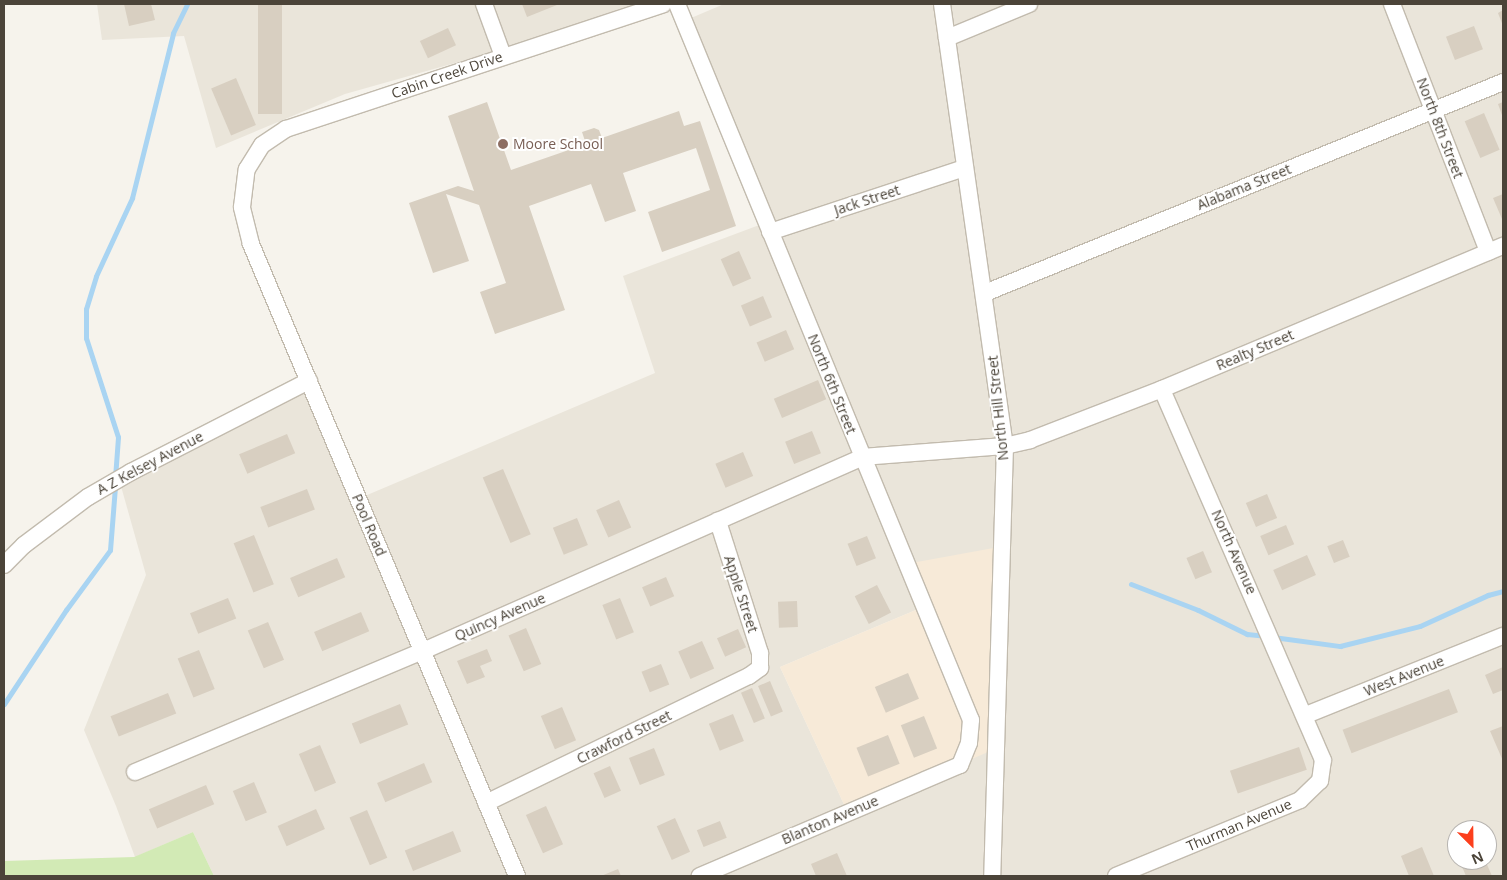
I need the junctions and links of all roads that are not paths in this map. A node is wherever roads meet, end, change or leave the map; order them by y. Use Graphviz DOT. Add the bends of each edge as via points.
graph roads {
  1 [pos="484,4"];
  2 [pos="663,4"];
  3 [pos="677,4"];
  4 [pos="942,4"];
  5 [pos="1029,4"];
  6 [pos="1392,4"];
  7 [pos="947,38"];
  8 [pos="503,56"];
  9 [pos="1503,82"];
  10 [pos="1434,110"];
  11 [pos="965,168"];
  12 [pos="247,169"];
  13 [pos="770,232"];
  14 [pos="1496,249"];
  15 [pos="985,293"];
  16 [pos="309,381"];
  17 [pos="1162,389"];
  18 [pos="1005,446"];
  19 [pos="862,457"];
  20 [pos="718,521"];
  21 [pos="4,565"];
  22 [pos="1503,636"];
  23 [pos="423,651"];
  24 [pos="760,668"];
  25 [pos="1306,715"];
  26 [pos="960,765"];
  27 [pos="135,772"];
  28 [pos="486,803"];
  29 [pos="517,876"];
  30 [pos="700,876"];
  31 [pos="992,876"];
  32 [pos="1116,876"];
  1 -- 8 [label="street"];
  2 -- 8 [label="street, Cabin Creek Drive"];
  3 -- 13 [label="street, North 6th Street"];
  4 -- 7 [label="street, North Hill Street"];
  5 -- 7 [label="street"];
  6 -- 10 [label="street, North 8th Street"];
  7 -- 11 [label="street, North Hill Street"];
  8 -- 12 [label="street, Cabin Creek Drive" via="286,129 262,145"];
  9 -- 10 [label="street, Alabama Street"];
  10 -- 14 [label="street, North 8th Street"];
  10 -- 15 [label="street, Alabama Street"];
  11 -- 13 [label="street, Jack Street"];
  11 -- 15 [label="street, North Hill Street"];
  12 -- 16 [label="street, Pool Road" via="242,207 251,244"];
  13 -- 19 [label="street, North 6th Street"];
  14 -- 17 [label="street, Realty Street"];
  15 -- 18 [label="street, North Hill Street"];
  16 -- 21 [label="street, A Z Kelsey Avenue" via="88,497 24,545"];
  16 -- 23 [label="street, Pool Road"];
  17 -- 18 [label="street, Realty Street" via="1030,440"];
  17 -- 25 [label="street, North Avenue"];
  18 -- 19 [label="street, Realty Street"];
  18 -- 31 [label="street, North Hill Street"];
  19 -- 20 [label="street, Quincy Avenue"];
  19 -- 26 [label="street, North 6th Street" via="971,720 969,743"];
  20 -- 23 [label="street, Quincy Avenue"];
  20 -- 24 [label="street, Apple Street" via="760,653"];
  22 -- 25 [label="street, West Avenue"];
  23 -- 27 [label="street, Quincy Avenue"];
  23 -- 28 [label="street, Pool Road"];
  24 -- 28 [label="street, Crawford Street"];
  25 -- 32 [label="street, Thurman Avenue" via="1323,760 1320,781 1300,800"];
  26 -- 30 [label="street, Blanton Avenue"];
  28 -- 29 [label="street, Pool Road"];
}
